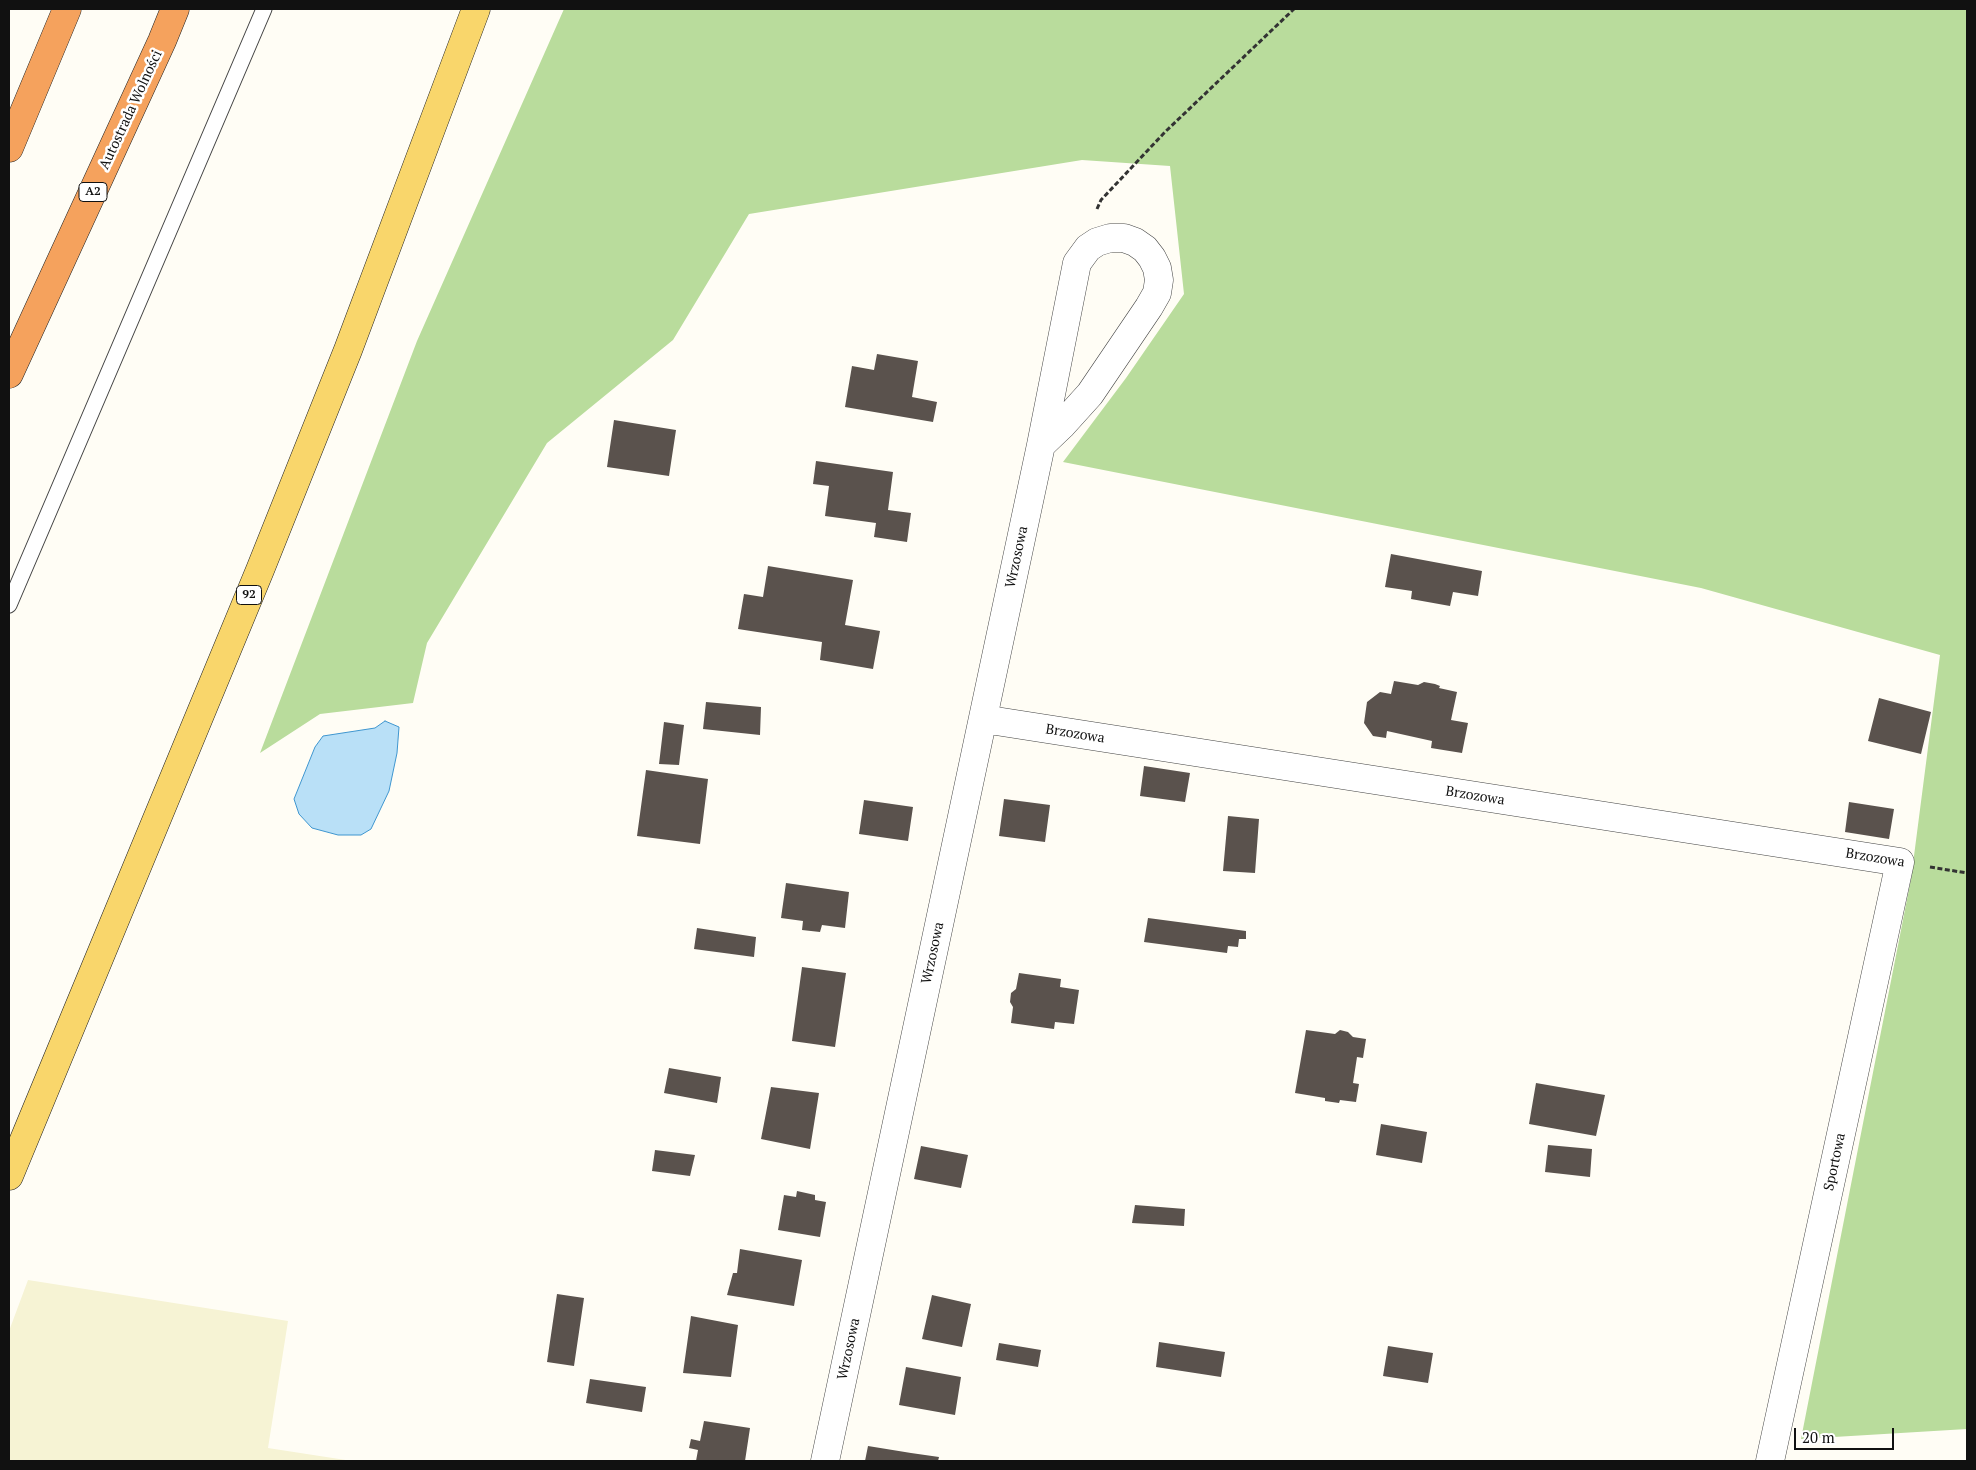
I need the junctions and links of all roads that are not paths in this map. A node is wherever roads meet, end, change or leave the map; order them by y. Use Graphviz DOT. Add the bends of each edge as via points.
graph roads {
  1 [pos="67,9"];
  2 [pos="174,9"];
  3 [pos="264,9"];
  4 [pos="476,9"];
  5 [pos="9,148"];
  6 [pos="9,374"];
  7 [pos="1041,445"];
  8 [pos="9,605"];
  9 [pos="983,719"];
  10 [pos="1900,862"];
  11 [pos="9,1176"];
  12 [pos="825,1461"];
  13 [pos="1770,1461"];
  1 -- 5 [label="highway"];
  2 -- 6 [label="highway, Autostrada Wolności / A2" via="162,42"];
  3 -- 8 [label="lane"];
  4 -- 11 [label="main road, 92" via="348,350 260,570"];
  7 -- 7 [label="street, Wrzosowa" via="1077,263 1097,242 1110,238 1134,242 1145,249 1157,268 1157,293 1090,394"];
  7 -- 9 [label="street, Wrzosowa"];
  9 -- 10 [label="street, Brzozowa"];
  9 -- 12 [label="street, Wrzosowa"];
  10 -- 13 [label="street, Sportowa"];
}
